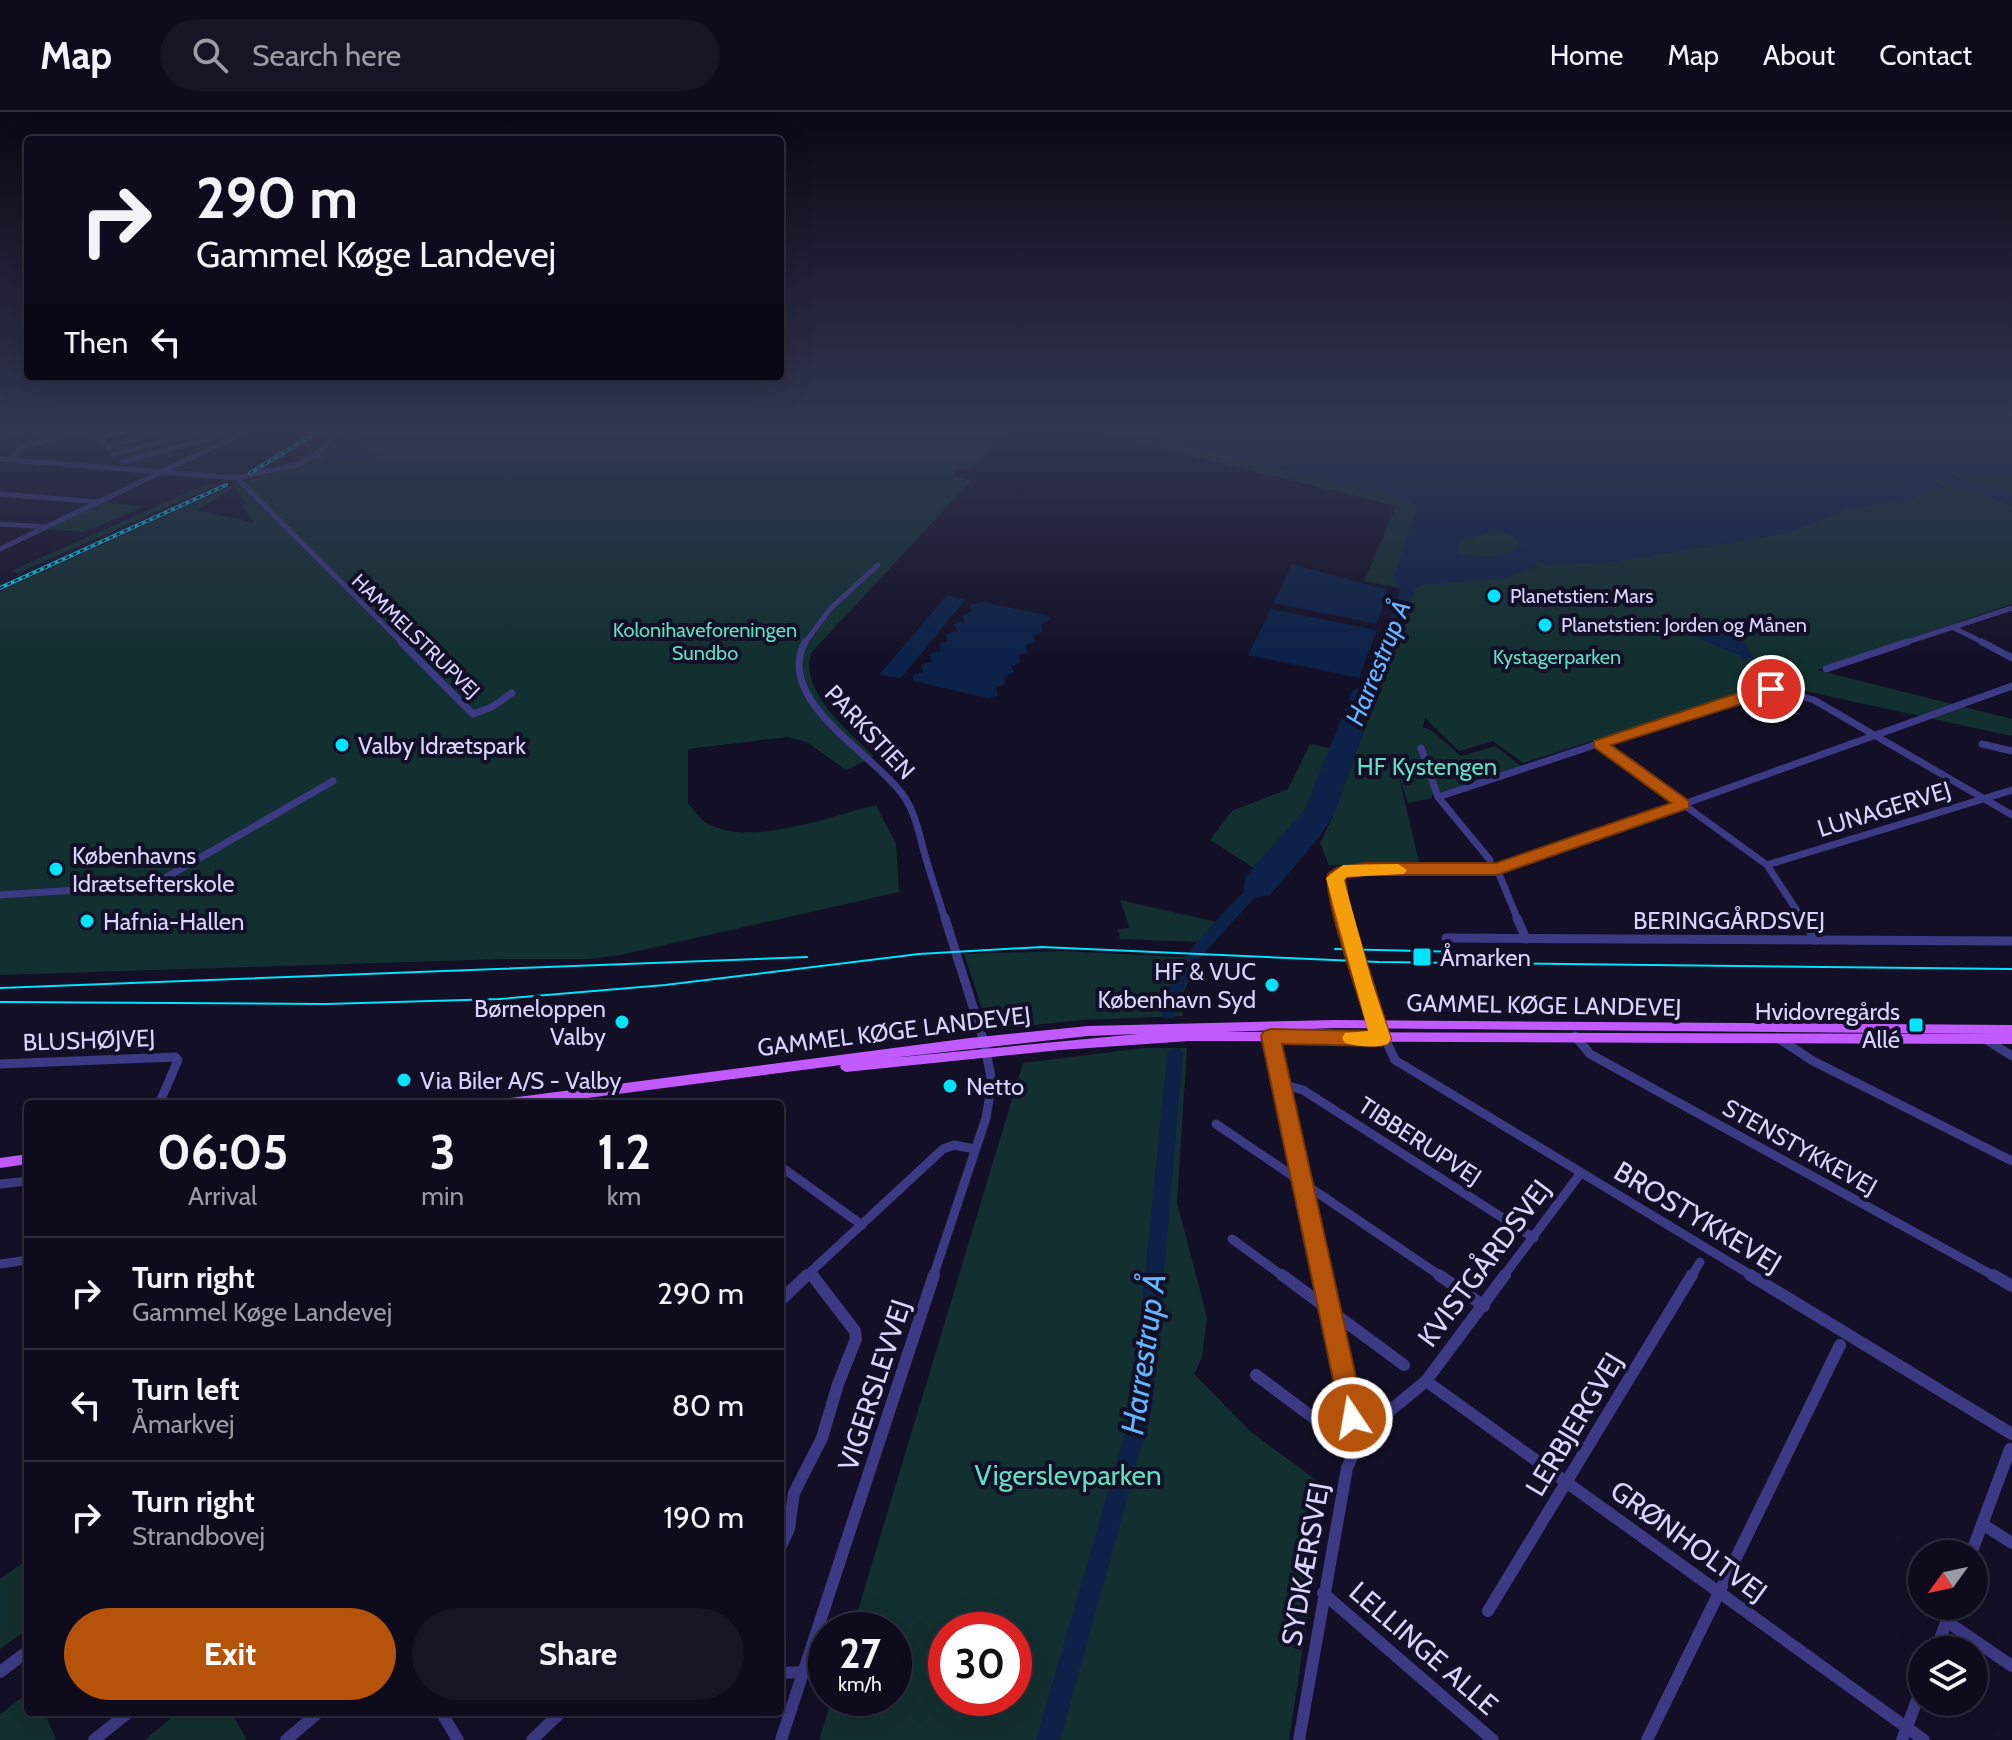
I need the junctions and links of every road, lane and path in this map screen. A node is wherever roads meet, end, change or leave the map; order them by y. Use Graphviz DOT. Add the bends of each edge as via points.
graph roads {
  1 [pos="90,507"];
  2 [pos="266,507"];
  3 [pos="0,524"];
  4 [pos="48,527"];
  5 [pos="0,549"];
  6 [pos="878,565"];
  7 [pos="2012,608"];
  8 [pos="1952,627"];
  9 [pos="2012,658"];
  10 [pos="1826,669"];
  11 [pos="2012,686"];
  12 [pos="512,693"];
  13 [pos="1877,734"];
  14 [pos="1600,744"];
  15 [pos="1982,744"];
  16 [pos="1421,748"];
  17 [pos="2012,751"];
  18 [pos="333,781"];
  19 [pos="2012,790"];
  20 [pos="1438,797"];
  21 [pos="1986,800"];
  22 [pos="1683,804"];
  23 [pos="2012,815"];
  24 [pos="1490,860"];
  25 [pos="1767,865"];
  26 [pos="1497,869"];
  27 [pos="0,895"];
  28 [pos="1446,938"];
  29 [pos="1526,939"];
  30 [pos="1816,940"];
  31 [pos="2012,941"];
  32 [pos="1376,1025"];
  33 [pos="1188,1032"];
  34 [pos="1271,1036"];
  35 [pos="1575,1036"];
  36 [pos="2011,1036"];
  37 [pos="1778,1038"];
  38 [pos="1800,1038"];
  39 [pos="1381,1039"];
  40 [pos="1984,1039"];
  41 [pos="986,1048"];
  42 [pos="2012,1055"];
  43 [pos="1813,1061"];
  44 [pos="0,1064"];
  45 [pos="1282,1084"];
  46 [pos="161,1100"];
  47 [pos="538,1100"];
  48 [pos="593,1100"];
  49 [pos="1216,1124"];
  50 [pos="975,1149"];
  51 [pos="24,1152"];
  52 [pos="0,1155"];
  53 [pos="24,1160"];
  54 [pos="2012,1161"];
  55 [pos="0,1163"];
  56 [pos="784,1169"];
  57 [pos="1580,1174"];
  58 [pos="24,1181"];
  59 [pos="1302,1183"];
  60 [pos="0,1184"];
  61 [pos="862,1225"];
  62 [pos="1534,1238"];
  63 [pos="1232,1239"];
  64 [pos="24,1261"];
  65 [pos="1700,1262"];
  66 [pos="0,1264"];
  67 [pos="810,1273"];
  68 [pos="2012,1286"];
  69 [pos="784,1297"];
  70 [pos="1484,1306"];
  71 [pos="1330,1311"];
  72 [pos="1840,1345"];
  73 [pos="1404,1365"];
  74 [pos="1256,1375"];
  75 [pos="1426,1381"];
  76 [pos="1352,1418"];
  77 [pos="2012,1434"];
  78 [pos="1354,1448"];
  79 [pos="2010,1449"];
  80 [pos="1566,1482"];
  81 [pos="1982,1524"];
  82 [pos="784,1540"];
  83 [pos="1976,1540"];
  84 [pos="2012,1543"];
  85 [pos="1719,1592"];
  86 [pos="1323,1593"];
  87 [pos="1488,1611"];
  88 [pos="1946,1621"];
  89 [pos="1941,1636"];
  90 [pos="24,1654"];
  91 [pos="2012,1666"];
  92 [pos="0,1672"];
  93 [pos="804,1672"];
  94 [pos="784,1673"];
  95 [pos="124,1716"];
  96 [pos="314,1716"];
  97 [pos="443,1716"];
  98 [pos="557,1716"];
  99 [pos="1904,1734"];
  100 [pos="94,1740"];
  101 [pos="286,1740"];
  102 [pos="458,1740"];
  103 [pos="532,1740"];
  104 [pos="781,1740"];
  105 [pos="1299,1740"];
  106 [pos="1493,1740"];
  107 [pos="1647,1740"];
  108 [pos="1924,1740"];
  1 -- 4 [label="street"];
  2 -- 12 [label="street, HAMMELSTRUPVEJ" via="473,714"];
  3 -- 4 [label="street"];
  4 -- 5 [label="street"];
  6 -- 41 [label="street, PARKSTIEN" via="810,637 800,652 799,674 819,709 904,795"];
  7 -- 8 [label="street"];
  8 -- 9 [label="street"];
  8 -- 10 [label="street"];
  11 -- 13 [label="street"];
  13 -- 14 [label="street" via="1814,700 1771,689"];
  13 -- 21 [label="street"];
  13 -- 22 [label="street"];
  14 -- 20 [label="street"];
  14 -- 22 [label="street"];
  15 -- 17 [label="street"];
  16 -- 20 [label="street"];
  18 -- 27 [label="street" via="153,885"];
  19 -- 21 [label="street, LUNAGERVEJ"];
  20 -- 24 [label="street"];
  21 -- 23 [label="street"];
  21 -- 25 [label="street, LUNAGERVEJ"];
  22 -- 25 [label="street"];
  22 -- 26 [label="street"];
  25 -- 30 [label="street"];
  26 -- 29 [label="street"];
  26 -- 32 [label="street, BROSTYKKEVEJ" via="1365,869 1337,874 1335,884"];
  28 -- 29 [label="street, BERINGGÅRDSVEJ"];
  29 -- 30 [label="street, BERINGGÅRDSVEJ"];
  30 -- 31 [label="street, BERINGGÅRDSVEJ"];
  32 -- 33 [label="main road, GAMMEL KØGE LANDEVEJ"];
  32 -- 36 [label="main road, GAMMEL KØGE LANDEVEJ"];
  32 -- 39 [label="street, BROSTYKKEVEJ"];
  33 -- 34 [label="main road, GAMMEL KØGE LANDEVEJ"];
  33 -- 41 [label="main road, GAMMEL KØGE LANDEVEJ"];
  34 -- 39 [label="main road, GAMMEL KØGE LANDEVEJ"];
  34 -- 45 [label="street"];
  35 -- 37 [label="main road, GAMMEL KØGE LANDEVEJ"];
  35 -- 39 [label="main road, GAMMEL KØGE LANDEVEJ"];
  35 -- 68 [label="street, STENSTYKKEVEJ" via="1590,1054"];
  36 -- 40 [label="main road, GAMMEL KØGE LANDEVEJ"];
  36 -- 42 [label="street"];
  37 -- 38 [label="main road, GAMMEL KØGE LANDEVEJ"];
  37 -- 43 [label="street"];
  38 -- 40 [label="main road, GAMMEL KØGE LANDEVEJ"];
  38 -- 43 [label="street" via="1801,1050"];
  39 -- 57 [label="street, BROSTYKKEVEJ" via="1406,1069"];
  40 -- 42 [label="street"];
  41 -- 47 [label="main road, GAMMEL KØGE LANDEVEJ"];
  41 -- 48 [label="main road, GAMMEL KØGE LANDEVEJ"];
  41 -- 50 [label="street, VIGERSLEVVEJ" via="992,1097"];
  43 -- 54 [label="street"];
  44 -- 46 [label="street, BLUSHØJVEJ" via="175,1057"];
  45 -- 59 [label="street"];
  45 -- 62 [label="street, TIBBERUPVEJ" via="1303,1090"];
  49 -- 59 [label="street"];
  50 -- 61 [label="street" via="943,1149"];
  50 -- 93 [label="street, VIGERSLEVVEJ"];
  51 -- 52 [label="main road"];
  53 -- 55 [label="main road"];
  56 -- 61 [label="street"];
  57 -- 62 [label="street, KVISTGÅRDSVEJ"];
  57 -- 77 [label="street, BROSTYKKEVEJ"];
  58 -- 60 [label="street"];
  59 -- 70 [label="street"];
  59 -- 71 [label="street"];
  61 -- 67 [label="street"];
  62 -- 70 [label="street, KVISTGÅRDSVEJ"];
  63 -- 71 [label="street"];
  64 -- 66 [label="street"];
  65 -- 80 [label="street, LERBJERGVEJ"];
  67 -- 69 [label="street"];
  67 -- 82 [label="street" via="856,1339 822,1438 794,1493"];
  70 -- 75 [label="street, KVISTGÅRDSVEJ"];
  71 -- 73 [label="street"];
  71 -- 76 [label="street"];
  72 -- 85 [label="street"];
  74 -- 78 [label="street"];
  75 -- 78 [label="street, SYDKÆRSVEJ" via="1377,1419"];
  75 -- 80 [label="street, GRØNHOLTVEJ"];
  78 -- 86 [label="street, SYDKÆRSVEJ"];
  79 -- 81 [label="street"];
  80 -- 85 [label="street, GRØNHOLTVEJ"];
  80 -- 87 [label="street, LERBJERGVEJ"];
  81 -- 83 [label="street"];
  81 -- 84 [label="street"];
  85 -- 99 [label="street, GRØNHOLTVEJ"];
  85 -- 107 [label="street"];
  86 -- 105 [label="street, SYDKÆRSVEJ"];
  86 -- 106 [label="street, LELLINGE ALLE"];
  88 -- 89 [label="street"];
  88 -- 91 [label="street"];
  90 -- 92 [label="street"];
  93 -- 94 [label="street"];
  93 -- 104 [label="street, VIGERSLEVVEJ"];
  95 -- 100 [label="street"];
  96 -- 101 [label="street"];
  97 -- 102 [label="street"];
  98 -- 103 [label="street"];
  99 -- 108 [label="street, GRØNHOLTVEJ"];
}
